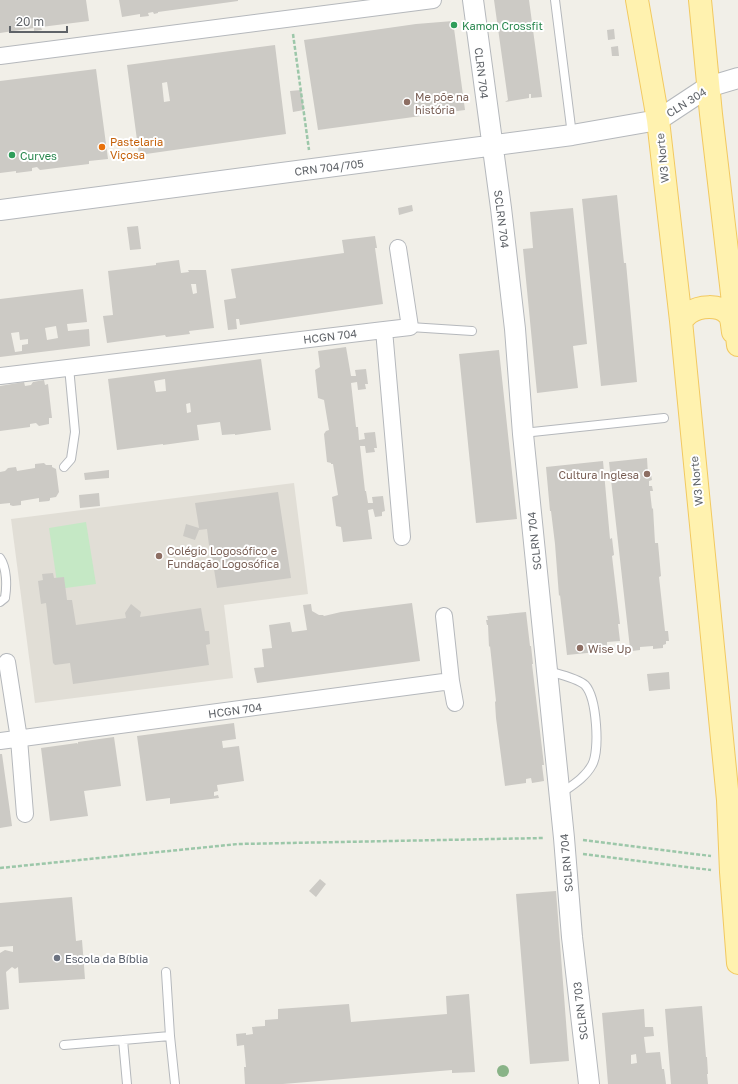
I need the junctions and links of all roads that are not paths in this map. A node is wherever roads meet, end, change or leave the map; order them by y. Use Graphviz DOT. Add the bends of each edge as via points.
graph roads {
  1 [pos="433,0"];
  2 [pos="473,0"];
  3 [pos="555,0"];
  4 [pos="637,0"];
  5 [pos="700,0"];
  6 [pos="0,56"];
  7 [pos="738,78"];
  8 [pos="708,87"];
  9 [pos="658,120"];
  10 [pos="572,135"];
  11 [pos="492,145"];
  12 [pos="0,210"];
  13 [pos="398,248"];
  14 [pos="680,321"];
  15 [pos="410,327"];
  16 [pos="384,330"];
  17 [pos="472,331"];
  18 [pos="738,344"];
  19 [pos="738,356"];
  20 [pos="70,367"];
  21 [pos="0,376"];
  22 [pos="664,418"];
  23 [pos="523,434"];
  24 [pos="64,467"];
  25 [pos="402,538"];
  26 [pos="0,558"];
  27 [pos="0,602"];
  28 [pos="444,616"];
  29 [pos="7,662"];
  30 [pos="547,671"];
  31 [pos="451,681"];
  32 [pos="455,704"];
  33 [pos="19,740"];
  34 [pos="0,741"];
  35 [pos="560,795"];
  36 [pos="25,814"];
  37 [pos="572,937"];
  38 [pos="738,963"];
  39 [pos="166,972"];
  40 [pos="170,1036"];
  41 [pos="123,1040"];
  42 [pos="64,1045"];
  43 [pos="127,1084"];
  44 [pos="175,1084"];
  45 [pos="589,1084"];
  1 -- 6 [label="street"];
  2 -- 11 [label="street, CLRN 704"];
  3 -- 10 [label="lane"];
  4 -- 9 [label="main road, W3 Norte"];
  5 -- 8 [label="main road"];
  7 -- 8 [label="street, CLN 304"];
  8 -- 9 [label="street, CLN 304"];
  8 -- 18 [label="main road"];
  9 -- 10 [label="street, CRN 704/705"];
  9 -- 14 [label="main road, W3 Norte"];
  10 -- 11 [label="street, CRN 704/705"];
  11 -- 12 [label="street, CRN 704/705"];
  11 -- 23 [label="street, SCLRN 704" via="515,329"];
  13 -- 15 [label="street"];
  14 -- 19 [label="main road" via="690,312 702,308 711,307 728,314"];
  14 -- 38 [label="main road, W3 Norte" via="728,800"];
  15 -- 16 [label="street, HCGN 704"];
  15 -- 17 [label="lane"];
  16 -- 20 [label="street, HCGN 704"];
  16 -- 25 [label="street"];
  20 -- 21 [label="street, HCGN 704"];
  20 -- 24 [label="lane" via="75,432 71,459"];
  22 -- 23 [label="lane"];
  23 -- 30 [label="street, SCLRN 704"];
  26 -- 27 [label="lane" via="6,589 5,598"];
  28 -- 31 [label="street"];
  29 -- 33 [label="street"];
  30 -- 35 [label="street, SCLRN 704"];
  30 -- 35 [label="lane" via="584,684 593,705 596,757 584,776"];
  31 -- 32 [label="street"];
  31 -- 33 [label="street, HCGN 704"];
  33 -- 34 [label="street, HCGN 704"];
  33 -- 36 [label="street"];
  35 -- 37 [label="street, SCLRN 704"];
  37 -- 45 [label="street, SCLRN 703"];
  39 -- 40 [label="lane"];
  40 -- 41 [label="lane"];
  40 -- 44 [label="lane"];
  41 -- 42 [label="lane"];
  41 -- 43 [label="lane"];
}
